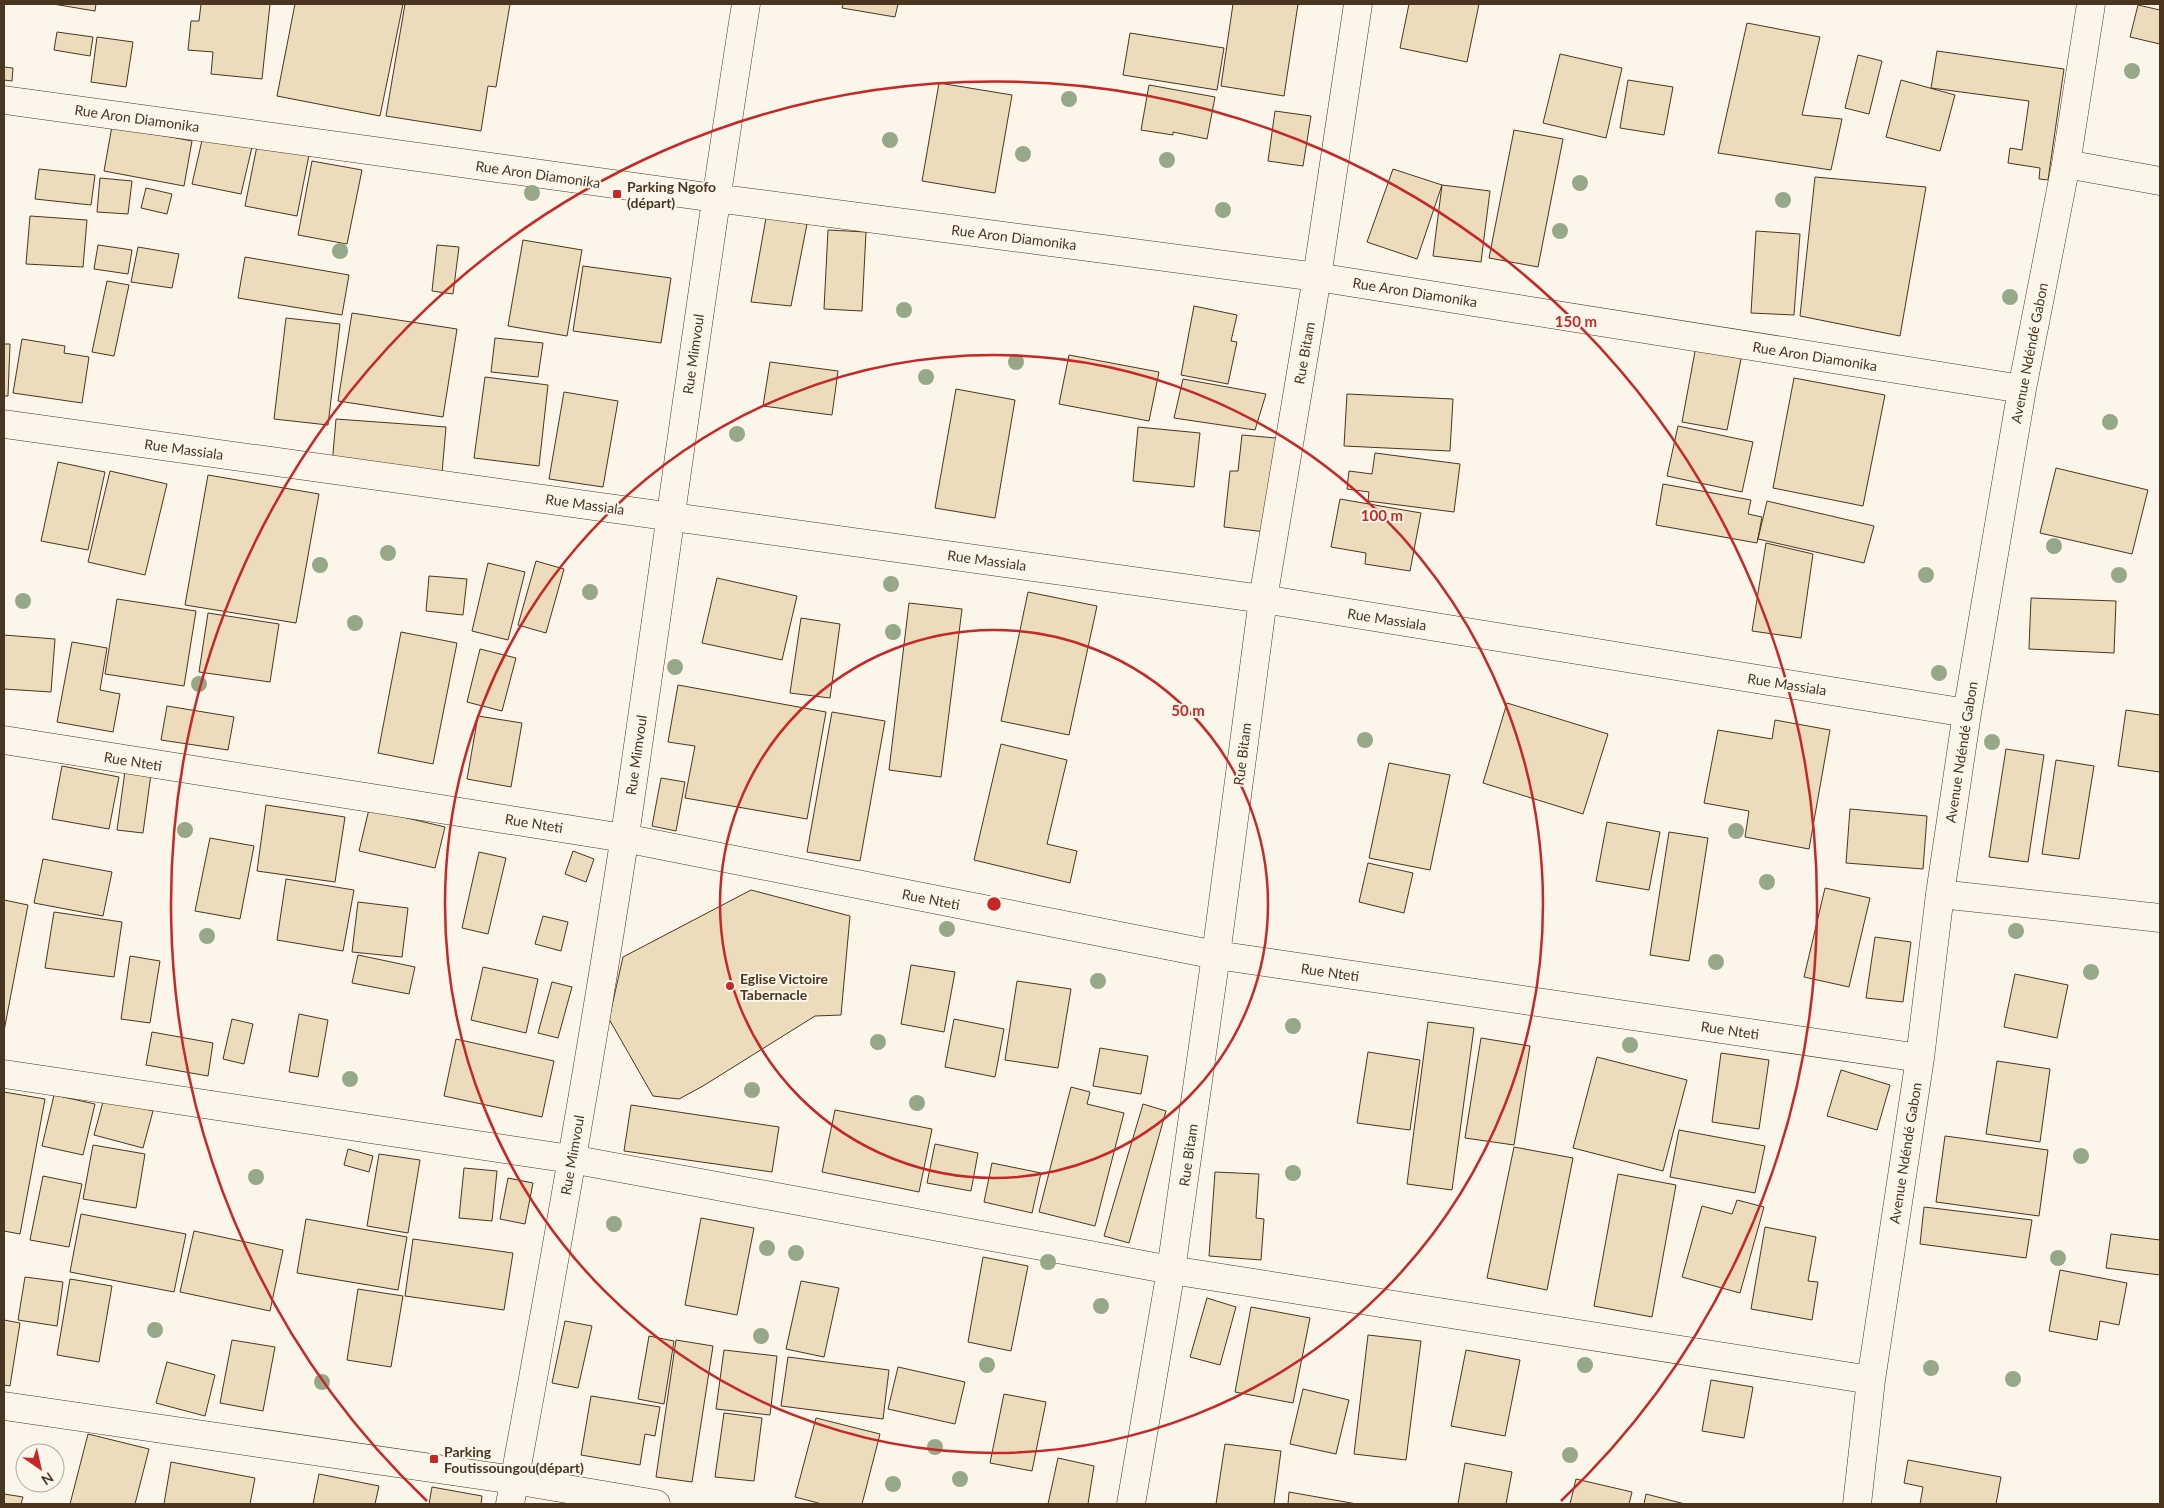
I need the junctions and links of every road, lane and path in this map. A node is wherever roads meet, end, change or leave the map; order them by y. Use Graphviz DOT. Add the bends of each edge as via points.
graph roads {
  1 [pos="746,4"];
  2 [pos="1358,4"];
  3 [pos="2091,4"];
  4 [pos="4,100"];
  5 [pos="2066,164"];
  6 [pos="2160,181"];
  7 [pos="715,198"];
  8 [pos="1317,277"];
  9 [pos="2022,389"];
  10 [pos="4,424"];
  11 [pos="670,516"];
  12 [pos="1263,599"];
  13 [pos="1967,713"];
  14 [pos="4,740"];
  15 [pos="624,838"];
  16 [pos="1940,894"];
  17 [pos="2160,918"];
  18 [pos="1216,955"];
  19 [pos="1920,1058"];
  20 [pos="4,1074"];
  21 [pos="571,1159"];
  22 [pos="1171,1270"];
  23 [pos="1871,1380"];
  24 [pos="4,1406"];
  25 [pos="512,1492"];
  26 [pos="656,1504"];
  27 [pos="1131,1504"];
  28 [pos="1857,1504"];
  1 -- 7 [label="street, Rue Mimvoul"];
  2 -- 8 [label="street, Rue Bitam"];
  3 -- 5 [label="street, Avenue Ndéndé Gabon"];
  4 -- 7 [label="street, Rue Aron Diamonika"];
  5 -- 6 [label="street"];
  5 -- 9 [label="street, Avenue Ndéndé Gabon"];
  7 -- 8 [label="street, Rue Aron Diamonika"];
  7 -- 11 [label="street, Rue Mimvoul"];
  8 -- 9 [label="street, Rue Aron Diamonika"];
  8 -- 12 [label="street, Rue Bitam"];
  9 -- 13 [label="street, Avenue Ndéndé Gabon"];
  10 -- 11 [label="street, Rue Massiala"];
  11 -- 12 [label="street, Rue Massiala"];
  11 -- 15 [label="street, Rue Mimvoul"];
  12 -- 13 [label="street, Rue Massiala"];
  12 -- 18 [label="street, Rue Bitam"];
  13 -- 16 [label="street, Avenue Ndéndé Gabon"];
  14 -- 15 [label="street, Rue Nteti"];
  15 -- 18 [label="street, Rue Nteti"];
  15 -- 21 [label="street, Rue Mimvoul"];
  16 -- 17 [label="street"];
  16 -- 19 [label="street, Avenue Ndéndé Gabon"];
  18 -- 19 [label="street, Rue Nteti"];
  18 -- 22 [label="street, Rue Bitam"];
  19 -- 23 [label="street, Avenue Ndéndé Gabon"];
  20 -- 21 [label="street"];
  21 -- 22 [label="street"];
  21 -- 25 [label="street, Rue Mimvoul"];
  22 -- 23 [label="street"];
  22 -- 27 [label="street, Rue Bitam"];
  23 -- 28 [label="street, Avenue Ndéndé Gabon"];
  24 -- 25 [label="street"];
  25 -- 26 [label="street"];
}
